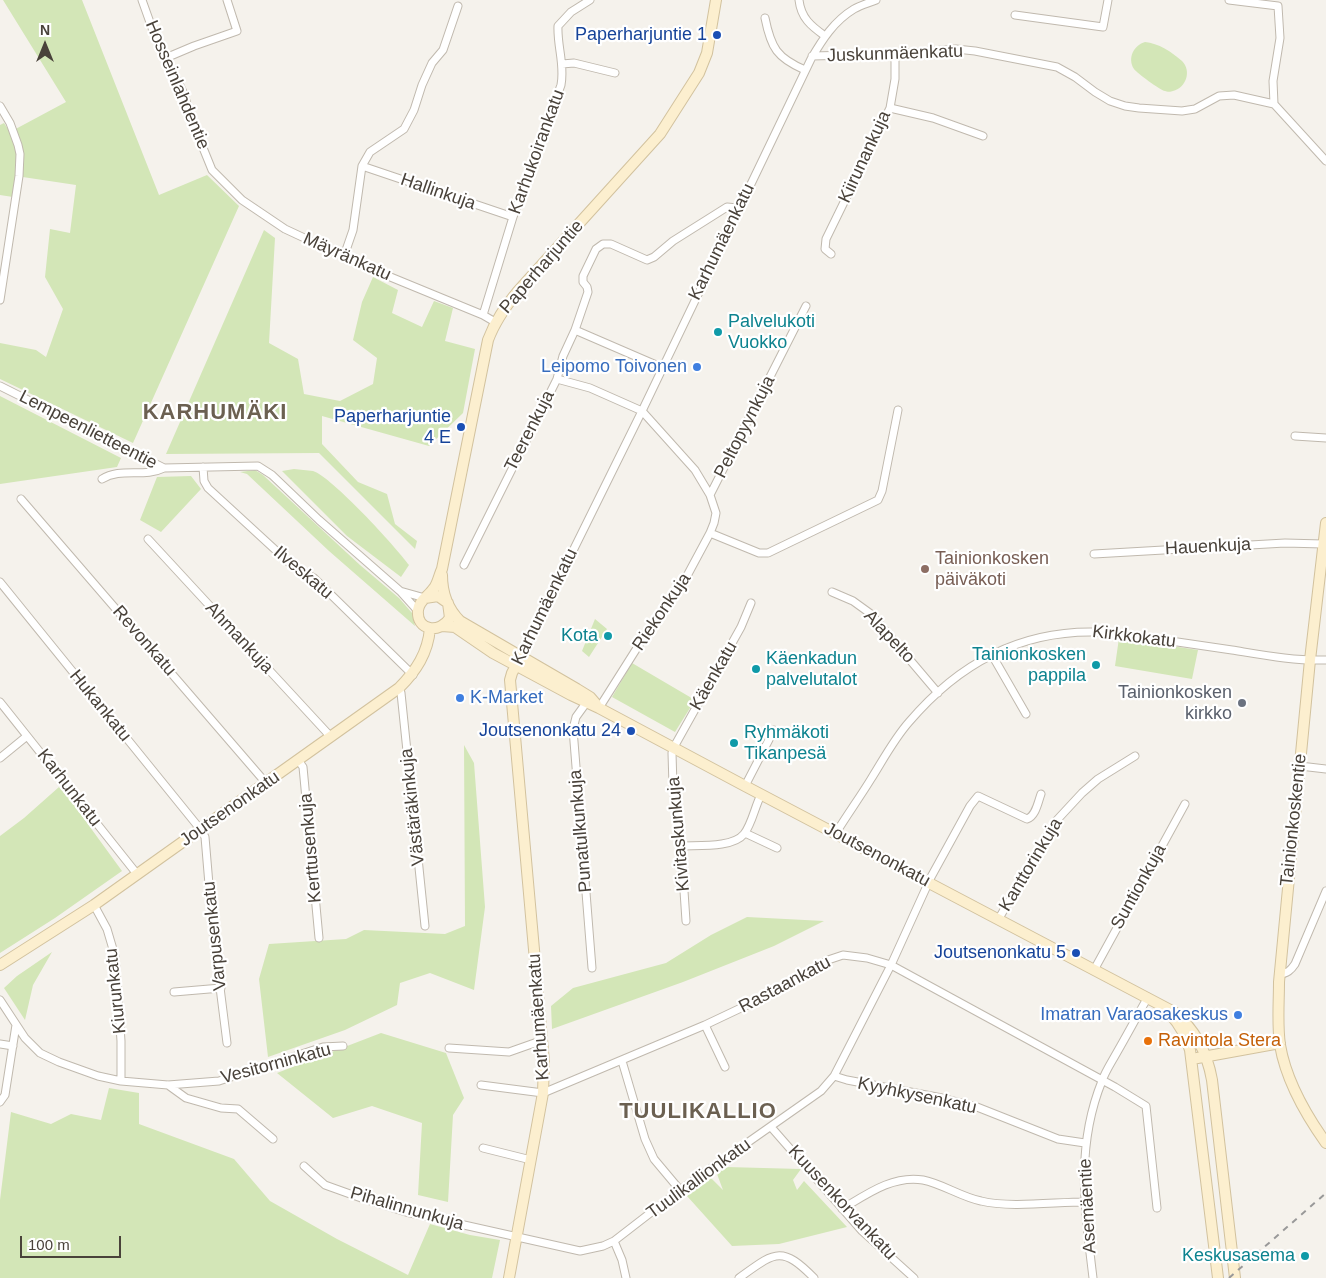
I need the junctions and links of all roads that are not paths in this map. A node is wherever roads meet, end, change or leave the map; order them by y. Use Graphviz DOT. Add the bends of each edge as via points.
graph roads {
  1 [pos="142,0"];
  2 [pos="227,0"];
  3 [pos="590,0"];
  4 [pos="716,0"];
  5 [pos="799,0"];
  6 [pos="856,0"];
  7 [pos="876,0"];
  8 [pos="1108,0"];
  9 [pos="1229,0"];
  10 [pos="458,6"];
  11 [pos="854,9"];
  12 [pos="1016,14"];
  13 [pos="765,18"];
  14 [pos="825,36"];
  15 [pos="894,54"];
  16 [pos="812,56"];
  17 [pos="168,57"];
  18 [pos="562,64"];
  19 [pos="806,70"];
  20 [pos="615,73"];
  21 [pos="1274,104"];
  22 [pos="0,106"];
  23 [pos="890,108"];
  24 [pos="983,136"];
  25 [pos="1326,160"];
  26 [pos="362,166"];
  27 [pos="212,170"];
  28 [pos="738,208"];
  29 [pos="513,217"];
  30 [pos="831,254"];
  31 [pos="344,256"];
  32 [pos="0,300"];
  33 [pos="806,306"];
  34 [pos="483,315"];
  35 [pos="495,322"];
  36 [pos="575,330"];
  37 [pos="663,368"];
  38 [pos="557,378"];
  39 [pos="0,386"];
  40 [pos="898,410"];
  41 [pos="642,411"];
  42 [pos="1295,436"];
  43 [pos="1326,438"];
  44 [pos="202,467"];
  45 [pos="164,468"];
  46 [pos="102,479"];
  47 [pos="710,495"];
  48 [pos="21,499"];
  49 [pos="1326,524"];
  50 [pos="710,533"];
  51 [pos="148,540"];
  52 [pos="1323,544"];
  53 [pos="1094,554"];
  54 [pos="464,565"];
  55 [pos="442,570"];
  56 [pos="0,582"];
  57 [pos="400,591"];
  58 [pos="832,592"];
  59 [pos="425,598"];
  60 [pos="448,603"];
  61 [pos="751,603"];
  62 [pos="418,612"];
  63 [pos="442,626"];
  64 [pos="430,628"];
  65 [pos="992,655"];
  66 [pos="1310,660"];
  67 [pos="1326,660"];
  68 [pos="519,661"];
  69 [pos="413,675"];
  70 [pos="399,688"];
  71 [pos="938,693"];
  72 [pos="588,700"];
  73 [pos="0,702"];
  74 [pos="599,708"];
  75 [pos="1026,714"];
  76 [pos="774,730"];
  77 [pos="27,736"];
  78 [pos="330,737"];
  79 [pos="674,747"];
  80 [pos="1135,756"];
  81 [pos="0,758"];
  82 [pos="298,760"];
  83 [pos="1300,766"];
  84 [pos="1326,769"];
  85 [pos="266,783"];
  86 [pos="745,786"];
  87 [pos="761,794"];
  88 [pos="1041,794"];
  89 [pos="1185,804"];
  90 [pos="201,830"];
  91 [pos="745,833"];
  92 [pos="836,833"];
  93 [pos="681,846"];
  94 [pos="777,848"];
  95 [pos="137,874"];
  96 [pos="928,883"];
  97 [pos="1326,891"];
  98 [pos="94,905"];
  99 [pos="998,920"];
  100 [pos="686,921"];
  101 [pos="424,926"];
  102 [pos="319,938"];
  103 [pos="0,965"];
  104 [pos="891,965"];
  105 [pos="592,968"];
  106 [pos="1094,970"];
  107 [pos="1279,974"];
  108 [pos="221,988"];
  109 [pos="174,992"];
  110 [pos="1152,999"];
  111 [pos="0,1000"];
  112 [pos="16,1025"];
  113 [pos="705,1025"];
  114 [pos="543,1040"];
  115 [pos="227,1043"];
  116 [pos="1280,1043"];
  117 [pos="0,1044"];
  118 [pos="13,1046"];
  119 [pos="343,1046"];
  120 [pos="450,1048"];
  121 [pos="1207,1056"];
  122 [pos="1192,1059"];
  123 [pos="622,1061"];
  124 [pos="725,1068"];
  125 [pos="834,1076"];
  126 [pos="121,1081"];
  127 [pos="1102,1081"];
  128 [pos="168,1085"];
  129 [pos="481,1085"];
  130 [pos="543,1093"];
  131 [pos="0,1102"];
  132 [pos="771,1127"];
  133 [pos="273,1139"];
  134 [pos="1085,1143"];
  135 [pos="1326,1143"];
  136 [pos="483,1148"];
  137 [pos="531,1160"];
  138 [pos="304,1166"];
  139 [pos="680,1190"];
  140 [pos="1085,1202"];
  141 [pos="1157,1208"];
  142 [pos="842,1209"];
  143 [pos="516,1237"];
  144 [pos="614,1241"];
  145 [pos="509,1278"];
  146 [pos="626,1278"];
  147 [pos="739,1278"];
  148 [pos="814,1278"];
  149 [pos="914,1278"];
  150 [pos="1093,1278"];
  151 [pos="1218,1278"];
  152 [pos="1235,1278"];
  1 -- 17 [label="street, Hosseinlahdentie" via="152,28"];
  2 -- 17 [label="street" via="237,32"];
  3 -- 18 [label="street, Karhukoirankatu" via="558,26"];
  4 -- 35 [label="main road, Paperharjuntie" via="707,53 699,73 660,134 518,291"];
  5 -- 14 [label="street" via="804,16"];
  6 -- 11 [label="street"];
  7 -- 11 [label="street, Karhumäenkatu"];
  8 -- 12 [label="street" via="1104,27"];
  9 -- 21 [label="street" via="1278,6 1280,38 1273,81"];
  10 -- 26 [label="street" via="443,50 432,63 404,129 370,152"];
  11 -- 14 [label="street, Karhumäenkatu"];
  13 -- 19 [label="street" via="774,48 785,60"];
  14 -- 16 [label="street, Karhumäenkatu"];
  15 -- 16 [label="street, Juskunmäenkatu"];
  15 -- 21 [label="street, Juskunmäenkatu" via="956,49 1057,67 1110,101 1125,106 1195,109 1219,96 1234,95"];
  15 -- 23 [label="street, Kiirunankuja" via="895,79"];
  16 -- 19 [label="street, Karhumäenkatu"];
  17 -- 27 [label="street, Hosseinlahdentie"];
  18 -- 20 [label="street" via="574,63"];
  18 -- 29 [label="street, Karhukoirankatu" via="561,85"];
  19 -- 28 [label="street, Karhumäenkatu"];
  21 -- 25 [label="street"];
  22 -- 32 [label="street" via="18,145 19,176"];
  23 -- 24 [label="street" via="933,118"];
  23 -- 30 [label="street, Kiirunankuja" via="826,239 825,249"];
  26 -- 29 [label="street, Hallinkuja"];
  26 -- 31 [label="street" via="353,230"];
  27 -- 31 [label="street, Mäyränkatu" via="242,200 285,229"];
  28 -- 36 [label="street" via="727,208 647,260 611,244 603,244 596,249 583,276 588,292"];
  28 -- 37 [label="street, Karhumäenkatu"];
  29 -- 34 [label="street, Karhukoirankatu"];
  31 -- 34 [label="street, Mäyränkatu"];
  33 -- 47 [label="street, Peltopyynkuja"];
  34 -- 35 [label="street, Mäyränkatu"];
  35 -- 55 [label="main road, Paperharjuntie" via="486,349"];
  36 -- 37 [label="street"];
  36 -- 38 [label="street" via="562,356"];
  37 -- 41 [label="street, Karhumäenkatu"];
  38 -- 41 [label="street, Teerenkuja" via="590,388"];
  38 -- 54 [label="street, Teerenkuja"];
  39 -- 45 [label="street, Lempeenlietteentie"];
  40 -- 50 [label="street" via="878,500 768,553 759,553"];
  41 -- 47 [label="street" via="696,470"];
  41 -- 68 [label="street, Karhumäenkatu"];
  42 -- 43 [label="street"];
  44 -- 45 [label="street, Lempeenlietteentie"];
  44 -- 57 [label="street, Lempeenlietteentie" via="258,466"];
  44 -- 69 [label="street, Ilveskatu" via="208,488 295,568 314,578"];
  45 -- 46 [label="street" via="156,472 119,473"];
  47 -- 50 [label="street, Riekonkuja" via="716,513"];
  48 -- 85 [label="street, Revonkatu"];
  49 -- 52 [label="main road, Tainionkoskentie"];
  50 -- 74 [label="street, Riekonkuja" via="688,574"];
  51 -- 78 [label="street, Ahmankuja"];
  52 -- 53 [label="street, Hauenkuja" via="1285,543"];
  52 -- 66 [label="main road, Tainionkoskentie"];
  55 -- 59 [label="main road, Paperharjuntie" via="434,590"];
  55 -- 60 [label="main road, Paperharjuntie" via="443,592"];
  56 -- 90 [label="street, Hukankatu"];
  57 -- 59 [label="street, Lempeenlietteentie"];
  57 -- 62 [label="street, Lempeenlietteentie"];
  58 -- 71 [label="street, Alapelto" via="870,614"];
  59 -- 60 [label="main road" via="438,596"];
  59 -- 62 [label="main road" via="419,604"];
  60 -- 63 [label="main road" via="450,618"];
  60 -- 68 [label="main road, Joutsenonkatu" via="460,621"];
  61 -- 79 [label="street, Käenkatu" via="742,627"];
  62 -- 64 [label="main road" via="421,623"];
  63 -- 64 [label="main road"];
  63 -- 68 [label="main road, Joutsenonkatu" via="454,627 485,648"];
  64 -- 69 [label="main road, Joutsenonkatu" via="425,653"];
  65 -- 66 [label="street, Kirkkokatu" via="1017,643 1076,631"];
  65 -- 71 [label="street, Kirkkokatu" via="966,670"];
  65 -- 75 [label="street"];
  66 -- 67 [label="street, Kirkkokatu"];
  66 -- 83 [label="main road, Tainionkoskentie"];
  68 -- 72 [label="main road, Joutsenonkatu"];
  68 -- 114 [label="main road, Karhumäenkatu" via="510,680"];
  69 -- 70 [label="main road, Joutsenonkatu"];
  70 -- 78 [label="main road, Joutsenonkatu"];
  70 -- 101 [label="street, Västäräkinkuja"];
  71 -- 92 [label="street, Kirkkokatu" via="901,733"];
  72 -- 74 [label="main road, Joutsenonkatu"];
  72 -- 105 [label="street, Punatulkunkuja" via="576,717 572,730"];
  73 -- 77 [label="street, Karhunkatu"];
  74 -- 79 [label="main road, Joutsenonkatu"];
  76 -- 86 [label="street"];
  77 -- 81 [label="street"];
  77 -- 95 [label="street, Karhunkatu"];
  78 -- 82 [label="main road, Joutsenonkatu"];
  79 -- 86 [label="main road, Joutsenonkatu"];
  79 -- 93 [label="street, Kivitaskunkuja" via="673,786"];
  80 -- 99 [label="street, Kanttorinkuja" via="1098,779 1056,821"];
  82 -- 85 [label="main road, Joutsenonkatu"];
  82 -- 102 [label="street, Kerttusenkuja" via="303,767"];
  83 -- 84 [label="street"];
  83 -- 107 [label="main road, Tainionkoskentie"];
  85 -- 90 [label="main road, Joutsenonkatu"];
  86 -- 87 [label="main road, Joutsenonkatu"];
  87 -- 91 [label="street"];
  87 -- 92 [label="main road, Joutsenonkatu"];
  88 -- 96 [label="street, Tuulikallionkatu" via="1034,814 1027,818 978,796"];
  89 -- 106 [label="street, Suntionkuja"];
  90 -- 95 [label="main road, Joutsenonkatu"];
  90 -- 108 [label="street, Varpusenkatu" via="205,837"];
  91 -- 93 [label="street" via="725,844"];
  91 -- 94 [label="street"];
  92 -- 96 [label="main road, Joutsenonkatu"];
  93 -- 100 [label="street, Kivitaskunkuja"];
  95 -- 98 [label="main road, Joutsenonkatu"];
  96 -- 99 [label="main road, Joutsenonkatu"];
  96 -- 104 [label="street, Tuulikallionkatu"];
  97 -- 107 [label="street" via="1295,964 1284,974"];
  98 -- 103 [label="main road, Joutsenonkatu"];
  98 -- 126 [label="street, Kiurunkatu" via="107,929 115,956"];
  99 -- 106 [label="main road, Joutsenonkatu"];
  104 -- 113 [label="street, Rastaankatu" via="843,955"];
  104 -- 125 [label="street, Tuulikallionkatu"];
  104 -- 127 [label="street, Rastaankatu"];
  106 -- 110 [label="main road, Joutsenonkatu"];
  107 -- 116 [label="main road, Tainionkoskentie"];
  108 -- 109 [label="street"];
  108 -- 115 [label="street, Varpusenkatu"];
  110 -- 121 [label="main road, Joutsenonkatu" via="1185,1021"];
  110 -- 122 [label="main road, Joutsenonkatu" via="1180,1026"];
  110 -- 127 [label="street, Asemäentie"];
  111 -- 112 [label="street, Vesitorninkatu"];
  112 -- 118 [label="street"];
  112 -- 126 [label="street, Vesitorninkatu" via="40,1053 66,1065"];
  113 -- 123 [label="street, Rastaankatu"];
  113 -- 124 [label="street"];
  114 -- 120 [label="street" via="509,1052"];
  114 -- 130 [label="main road, Karhumäenkatu"];
  116 -- 121 [label="main road"];
  116 -- 135 [label="main road, Tainionkoskentie" via="1286,1069 1304,1108"];
  117 -- 118 [label="street"];
  118 -- 131 [label="street" via="5,1095"];
  119 -- 128 [label="street, Vesitorninkatu" via="323,1048 219,1081"];
  121 -- 122 [label="main road"];
  121 -- 152 [label="main road"];
  122 -- 151 [label="main road"];
  123 -- 130 [label="street, Rastaankatu"];
  123 -- 139 [label="street" via="645,1139 654,1159"];
  125 -- 132 [label="street, Tuulikallionkatu" via="821,1091"];
  125 -- 134 [label="street, Kyyhkysenkatu" via="976,1107 1058,1139"];
  126 -- 128 [label="street, Vesitorninkatu"];
  127 -- 134 [label="street, Asemäentie"];
  127 -- 141 [label="street, Rastaankatu" via="1146,1106"];
  128 -- 133 [label="street" via="186,1098 220,1108 238,1109"];
  129 -- 130 [label="street"];
  130 -- 137 [label="main road, Karhumäenkatu"];
  132 -- 139 [label="street, Tuulikallionkatu"];
  132 -- 142 [label="street, Kuusenkorvankatu"];
  134 -- 140 [label="street, Asemäentie"];
  136 -- 137 [label="street"];
  137 -- 143 [label="main road, Karhumäenkatu"];
  138 -- 143 [label="street, Pihalinnunkuja" via="325,1185 364,1199"];
  139 -- 144 [label="street, Tuulikallionkatu"];
  140 -- 142 [label="street" via="1001,1204 981,1201 924,1180 905,1179 882,1186"];
  140 -- 150 [label="street, Asemäentie"];
  142 -- 149 [label="street, Kuusenkorvankatu"];
  143 -- 144 [label="street, Tuulikallionkatu" via="580,1250"];
  143 -- 145 [label="main road, Karhumäenkatu"];
  144 -- 146 [label="street"];
  147 -- 148 [label="street" via="767,1258 780,1254 793,1258"];
}
